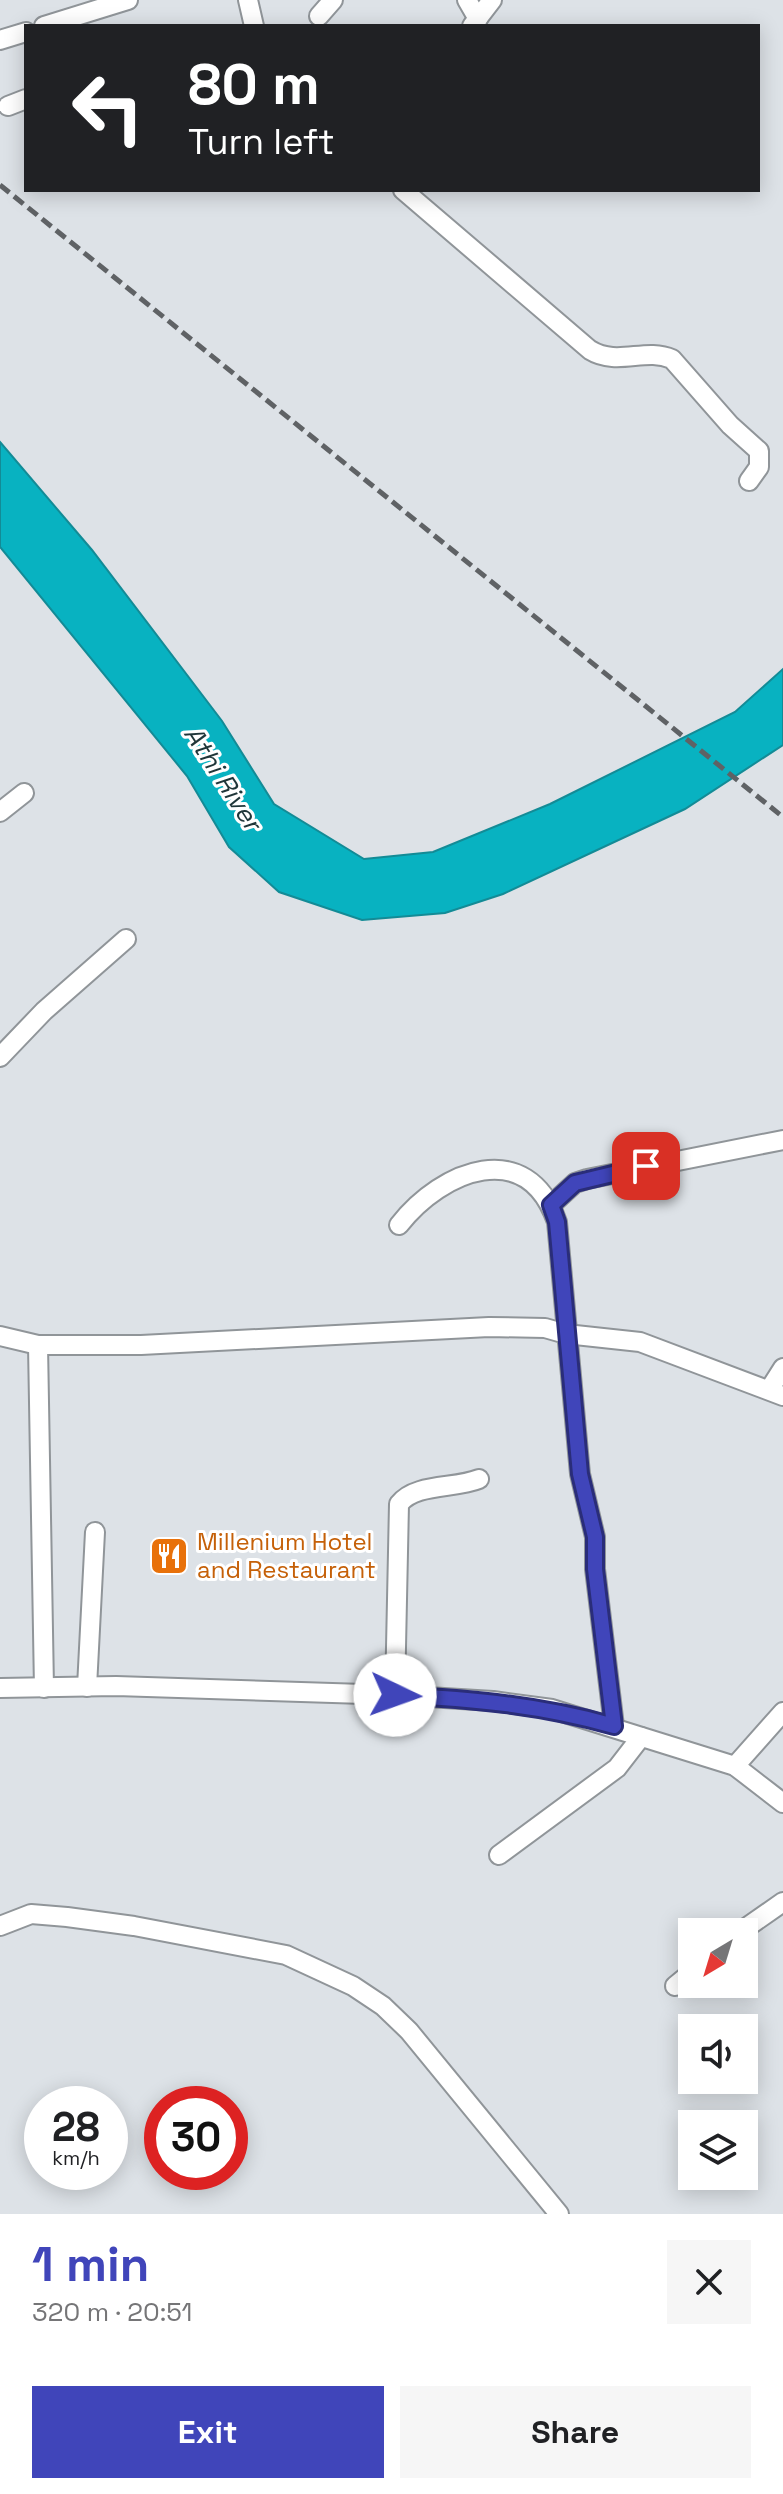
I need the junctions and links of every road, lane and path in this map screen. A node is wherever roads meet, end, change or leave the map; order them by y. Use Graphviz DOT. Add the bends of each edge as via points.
graph roads {
  1 [pos="128,0"];
  2 [pos="248,0"];
  3 [pos="333,0"];
  4 [pos="467,0"];
  5 [pos="492,0"];
  6 [pos="319,16"];
  7 [pos="475,23"];
  8 [pos="50,24"];
  9 [pos="254,24"];
  10 [pos="24,33"];
  11 [pos="0,40"];
  12 [pos="405,192"];
  13 [pos="749,481"];
  14 [pos="24,793"];
  15 [pos="0,812"];
  16 [pos="126,939"];
  17 [pos="0,1057"];
  18 [pos="783,1140"];
  19 [pos="551,1205"];
  20 [pos="399,1225"];
  21 [pos="566,1334"];
  22 [pos="0,1336"];
  23 [pos="38,1345"];
  24 [pos="783,1368"];
  25 [pos="776,1393"];
  26 [pos="479,1479"];
  27 [pos="95,1532"];
  28 [pos="87,1687"];
  29 [pos="0,1688"];
  30 [pos="44,1688"];
  31 [pos="395,1695"];
  32 [pos="783,1712"];
  33 [pos="614,1726"];
  34 [pos="641,1737"];
  35 [pos="735,1766"];
  36 [pos="783,1803"];
  37 [pos="499,1855"];
  38 [pos="783,1902"];
  39 [pos="758,1919"];
  40 [pos="0,1926"];
  41 [pos="678,1984"];
  42 [pos="675,1986"];
  43 [pos="559,2214"];
  1 -- 8 [label="street"];
  2 -- 9 [label="street"];
  3 -- 6 [label="street"];
  4 -- 7 [label="street"];
  5 -- 7 [label="street"];
  10 -- 11 [label="street"];
  12 -- 13 [label="street" via="590,350 611,359 659,354 672,359 759,451 759,467"];
  14 -- 15 [label="street"];
  16 -- 17 [label="street"];
  18 -- 19 [label="street" via="587,1179 564,1190"];
  19 -- 20 [label="street" via="524,1176 489,1171 451,1178 416,1203"];
  19 -- 21 [label="street"];
  21 -- 23 [label="street" via="545,1328 489,1327 141,1345"];
  21 -- 25 [label="street" via="640,1342"];
  21 -- 33 [label="street" via="580,1474 595,1537"];
  22 -- 23 [label="street"];
  23 -- 30 [label="street"];
  24 -- 25 [label="street"];
  26 -- 31 [label="street" via="413,1493 399,1504"];
  27 -- 28 [label="street"];
  28 -- 30 [label="street"];
  28 -- 31 [label="street"];
  29 -- 30 [label="street"];
  31 -- 33 [label="street" via="552,1709"];
  32 -- 35 [label="street"];
  33 -- 34 [label="street"];
  34 -- 35 [label="street"];
  34 -- 37 [label="street" via="604,1779"];
  35 -- 36 [label="street"];
  38 -- 39 [label="street"];
  40 -- 43 [label="street" via="31,1914 121,1924 286,1955 321,1969 383,2006 409,2031"];
  41 -- 42 [label="street"];
}
